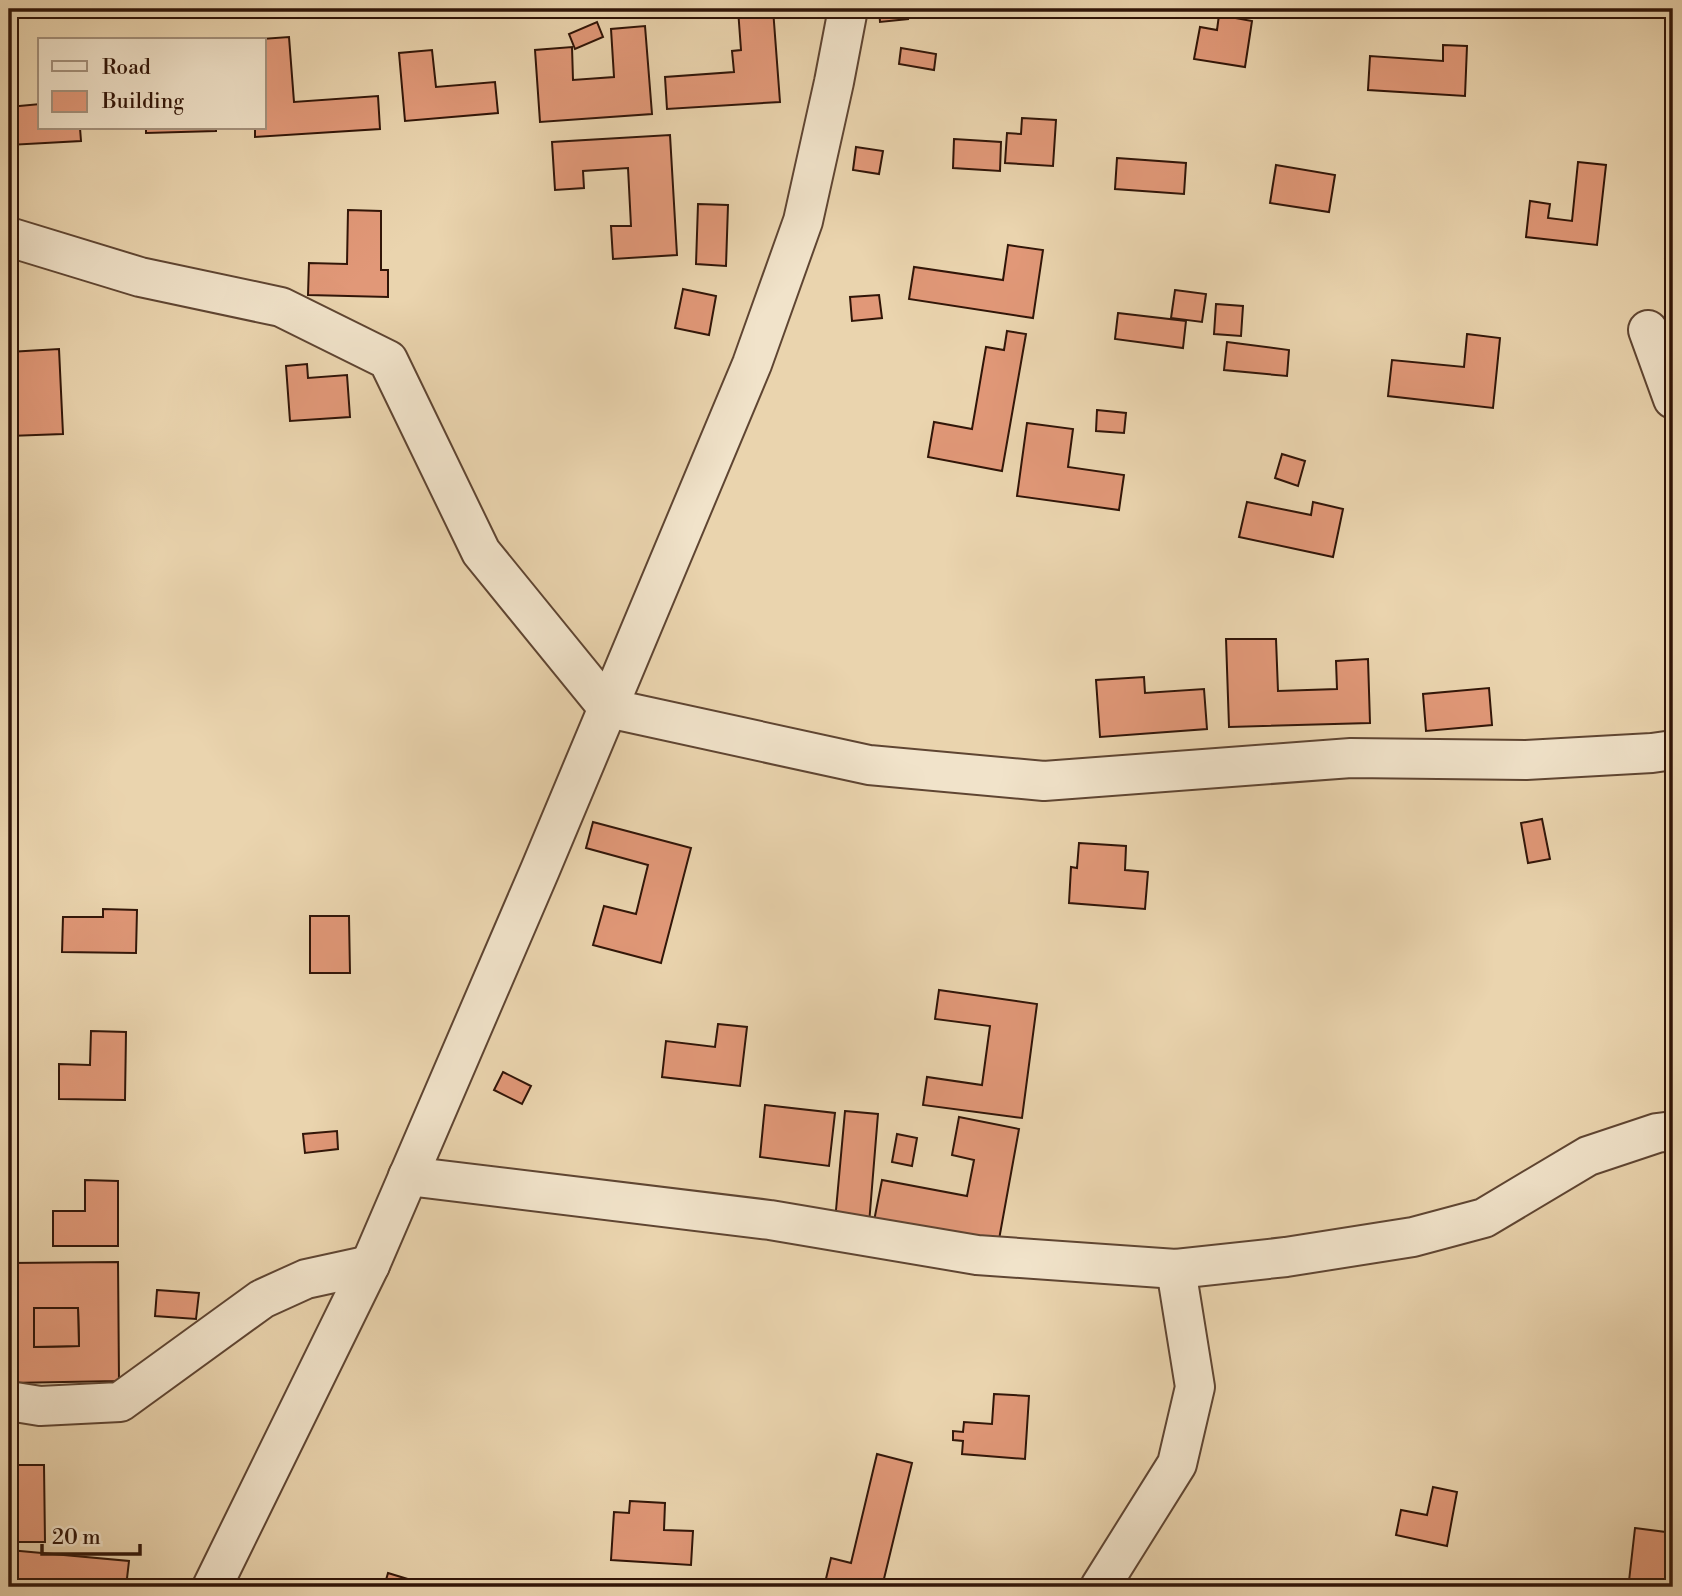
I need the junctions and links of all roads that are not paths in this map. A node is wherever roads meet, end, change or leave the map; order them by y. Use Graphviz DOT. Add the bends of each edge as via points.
graph roads {
  1 [pos="848,9"];
  2 [pos="9,237"];
  3 [pos="1648,330"];
  4 [pos="1673,399"];
  5 [pos="608,708"];
  6 [pos="1673,750"];
  7 [pos="1673,1131"];
  8 [pos="408,1176"];
  9 [pos="370,1265"];
  10 [pos="1175,1269"];
  11 [pos="9,1401"];
  12 [pos="212,1587"];
  13 [pos="1100,1587"];
  1 -- 5 [label="street" via="803,221 752,364"];
  2 -- 5 [label="street" via="140,277 281,307 388,360 481,552"];
  3 -- 4 [label="street"];
  5 -- 6 [label="street" via="869,765 1044,780 1351,758 1526,760"];
  5 -- 8 [label="street"];
  7 -- 10 [label="street" via="1588,1156 1485,1218 1413,1237"];
  8 -- 9 [label="street"];
  8 -- 10 [label="street" via="770,1220 977,1255"];
  9 -- 11 [label="street" via="306,1279 262,1299 120,1402 40,1406"];
  9 -- 12 [label="street"];
  10 -- 13 [label="street" via="1195,1387 1177,1464"];
}
